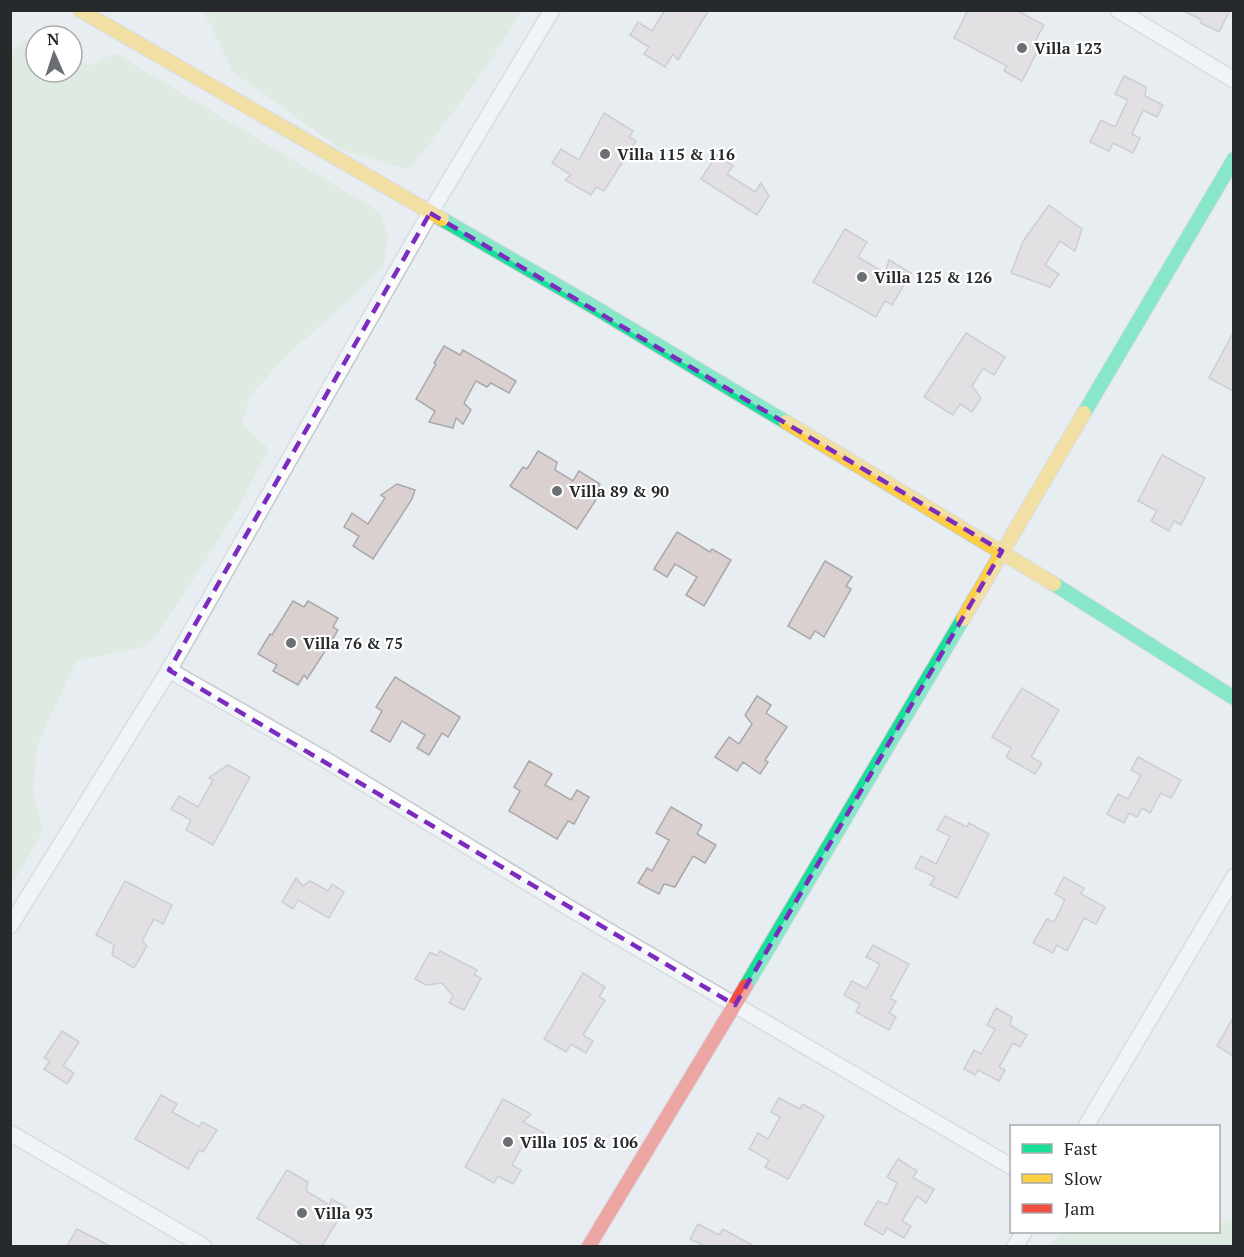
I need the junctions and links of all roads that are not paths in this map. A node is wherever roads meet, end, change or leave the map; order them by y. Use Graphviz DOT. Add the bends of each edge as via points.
graph roads {
  1 [pos="80,10"];
  2 [pos="552,10"];
  3 [pos="1118,10"];
  4 [pos="1233,80"];
  5 [pos="1233,159"];
  6 [pos="430,213"];
  7 [pos="1002,551"];
  8 [pos="169,670"];
  9 [pos="1233,698"];
  10 [pos="1233,877"];
  11 [pos="10,927"];
  12 [pos="735,1005"];
  13 [pos="1087,1125"];
  14 [pos="10,1133"];
  15 [pos="1010,1166"];
  16 [pos="1023,1233"];
  17 [pos="202,1246"];
  18 [pos="589,1246"];
  19 [pos="1015,1246"];
  1 -- 6 [label="street"];
  2 -- 6 [label="street"];
  3 -- 4 [label="street"];
  5 -- 7 [label="street"];
  6 -- 7 [label="street"];
  6 -- 8 [label="street"];
  7 -- 9 [label="street"];
  7 -- 12 [label="street"];
  8 -- 11 [label="street"];
  8 -- 12 [label="street"];
  10 -- 13 [label="street"];
  12 -- 15 [label="street"];
  12 -- 18 [label="street"];
  14 -- 17 [label="street"];
  16 -- 19 [label="street"];
}
